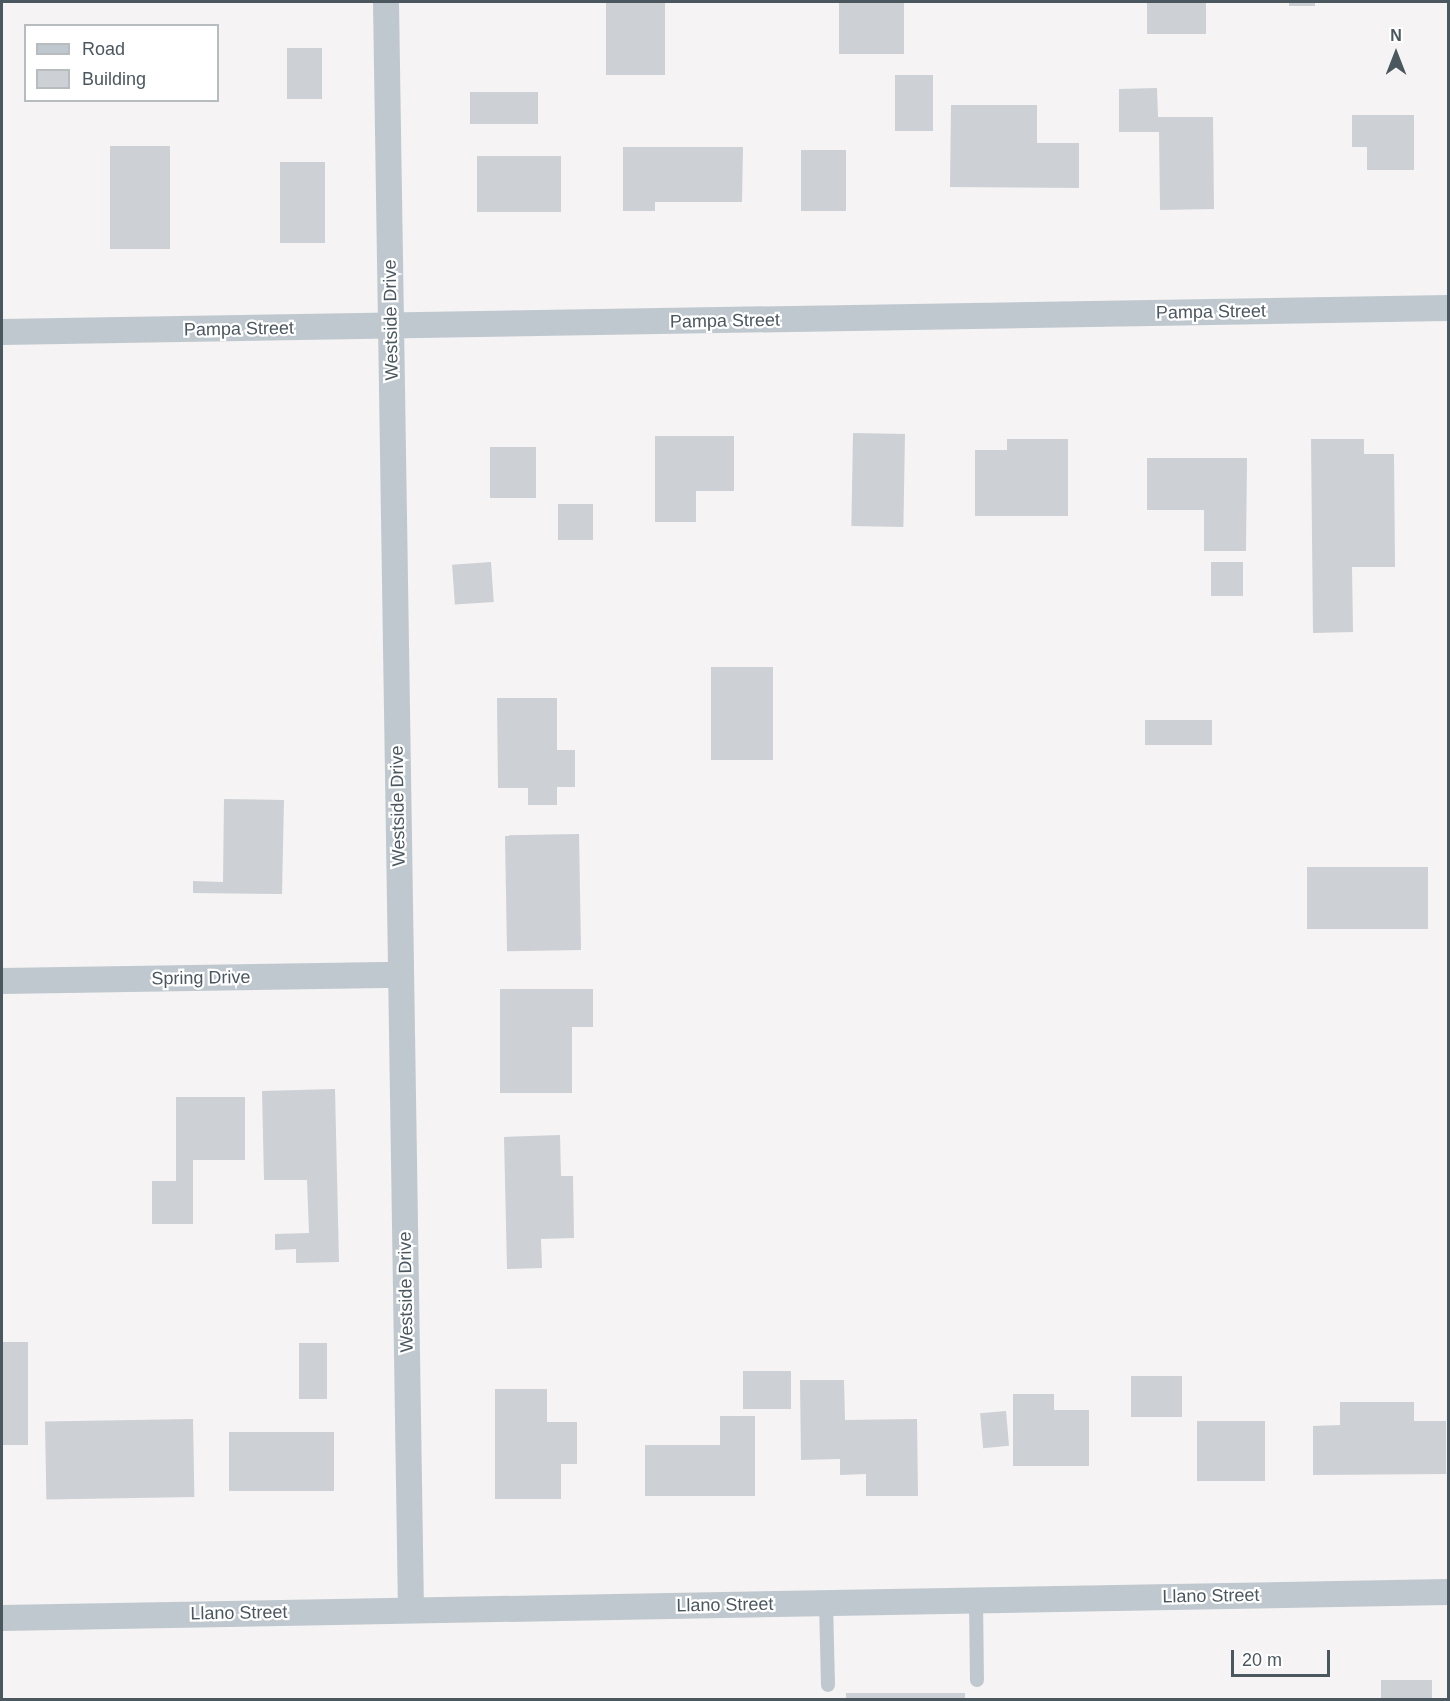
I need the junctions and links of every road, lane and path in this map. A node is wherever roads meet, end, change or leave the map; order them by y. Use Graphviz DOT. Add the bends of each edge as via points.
graph roads {
  1 [pos="386,2"];
  2 [pos="1449,308"];
  3 [pos="391,326"];
  4 [pos="2,332"];
  5 [pos="401,975"];
  6 [pos="2,981"];
  7 [pos="1449,1592"];
  8 [pos="976,1600"];
  9 [pos="826,1603"];
  10 [pos="411,1610"];
  11 [pos="2,1618"];
  12 [pos="977,1680"];
  13 [pos="828,1685"];
  1 -- 3 [label="street, Westside Drive"];
  2 -- 3 [label="street, Pampa Street"];
  3 -- 4 [label="street, Pampa Street"];
  3 -- 5 [label="street, Westside Drive"];
  5 -- 6 [label="street, Spring Drive"];
  5 -- 10 [label="street, Westside Drive"];
  7 -- 8 [label="street, Llano Street"];
  8 -- 9 [label="street, Llano Street"];
  8 -- 12 [label="lane"];
  9 -- 10 [label="street, Llano Street"];
  9 -- 13 [label="lane"];
  10 -- 11 [label="street, Llano Street"];
}
